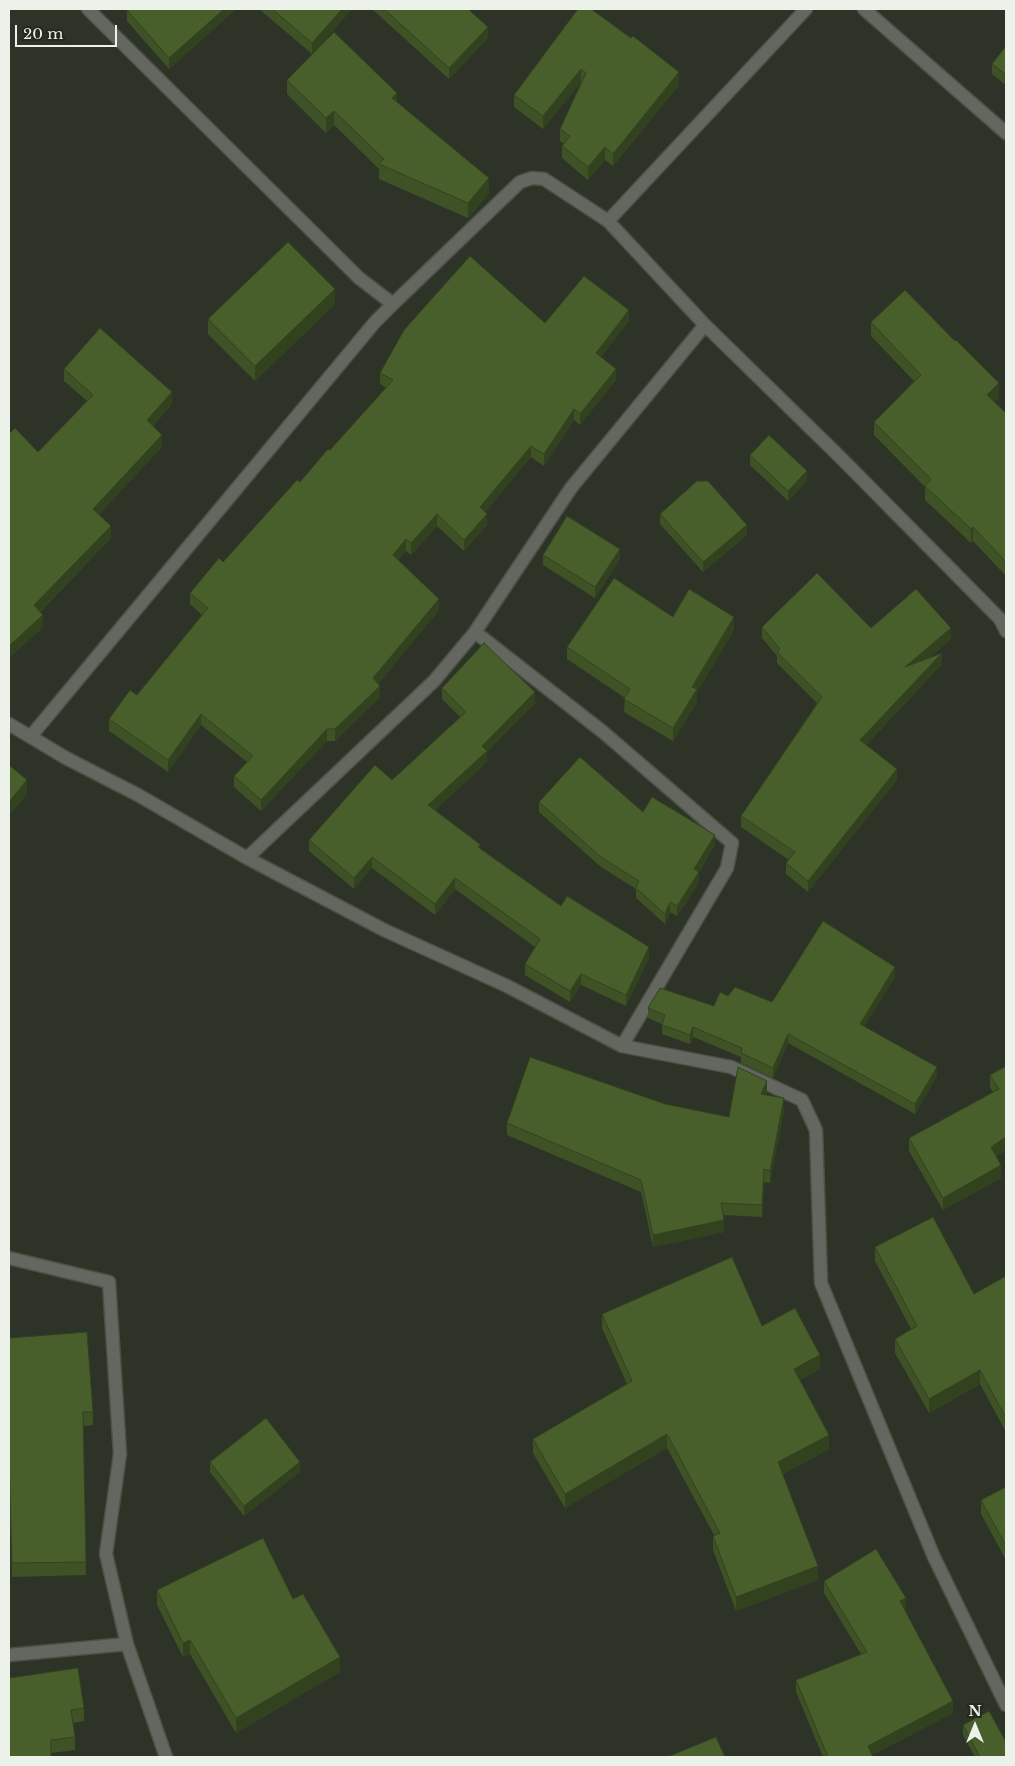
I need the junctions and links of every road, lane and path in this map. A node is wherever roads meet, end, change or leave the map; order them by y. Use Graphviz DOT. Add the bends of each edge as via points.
graph roads {
  1 [pos="88,9"];
  2 [pos="806,9"];
  3 [pos="864,9"];
  4 [pos="1006,133"];
  5 [pos="608,221"];
  6 [pos="393,304"];
  7 [pos="705,325"];
  8 [pos="1004,622"];
  9 [pos="475,632"];
  10 [pos="9,724"];
  11 [pos="31,736"];
  12 [pos="247,858"];
  13 [pos="622,1046"];
  14 [pos="9,1258"];
  15 [pos="127,1644"];
  16 [pos="9,1654"];
  17 [pos="1006,1704"];
  18 [pos="166,1757"];
  1 -- 6 [label="street" via="359,278"];
  2 -- 5 [label="street"];
  3 -- 4 [label="street"];
  5 -- 6 [label="street" via="544,179 520,182"];
  5 -- 7 [label="street"];
  6 -- 11 [label="street" via="374,322"];
  7 -- 8 [label="street"];
  7 -- 9 [label="street" via="571,488"];
  9 -- 12 [label="street" via="434,680"];
  9 -- 13 [label="street" via="602,732 732,843 727,868"];
  10 -- 11 [label="street"];
  11 -- 12 [label="street"];
  12 -- 13 [label="street" via="384,930 507,986"];
  13 -- 17 [label="street" via="731,1067 802,1100 816,1130 821,1283 934,1557"];
  14 -- 15 [label="street" via="108,1282 120,1454 106,1554"];
  15 -- 16 [label="street"];
  15 -- 18 [label="street"];
}
